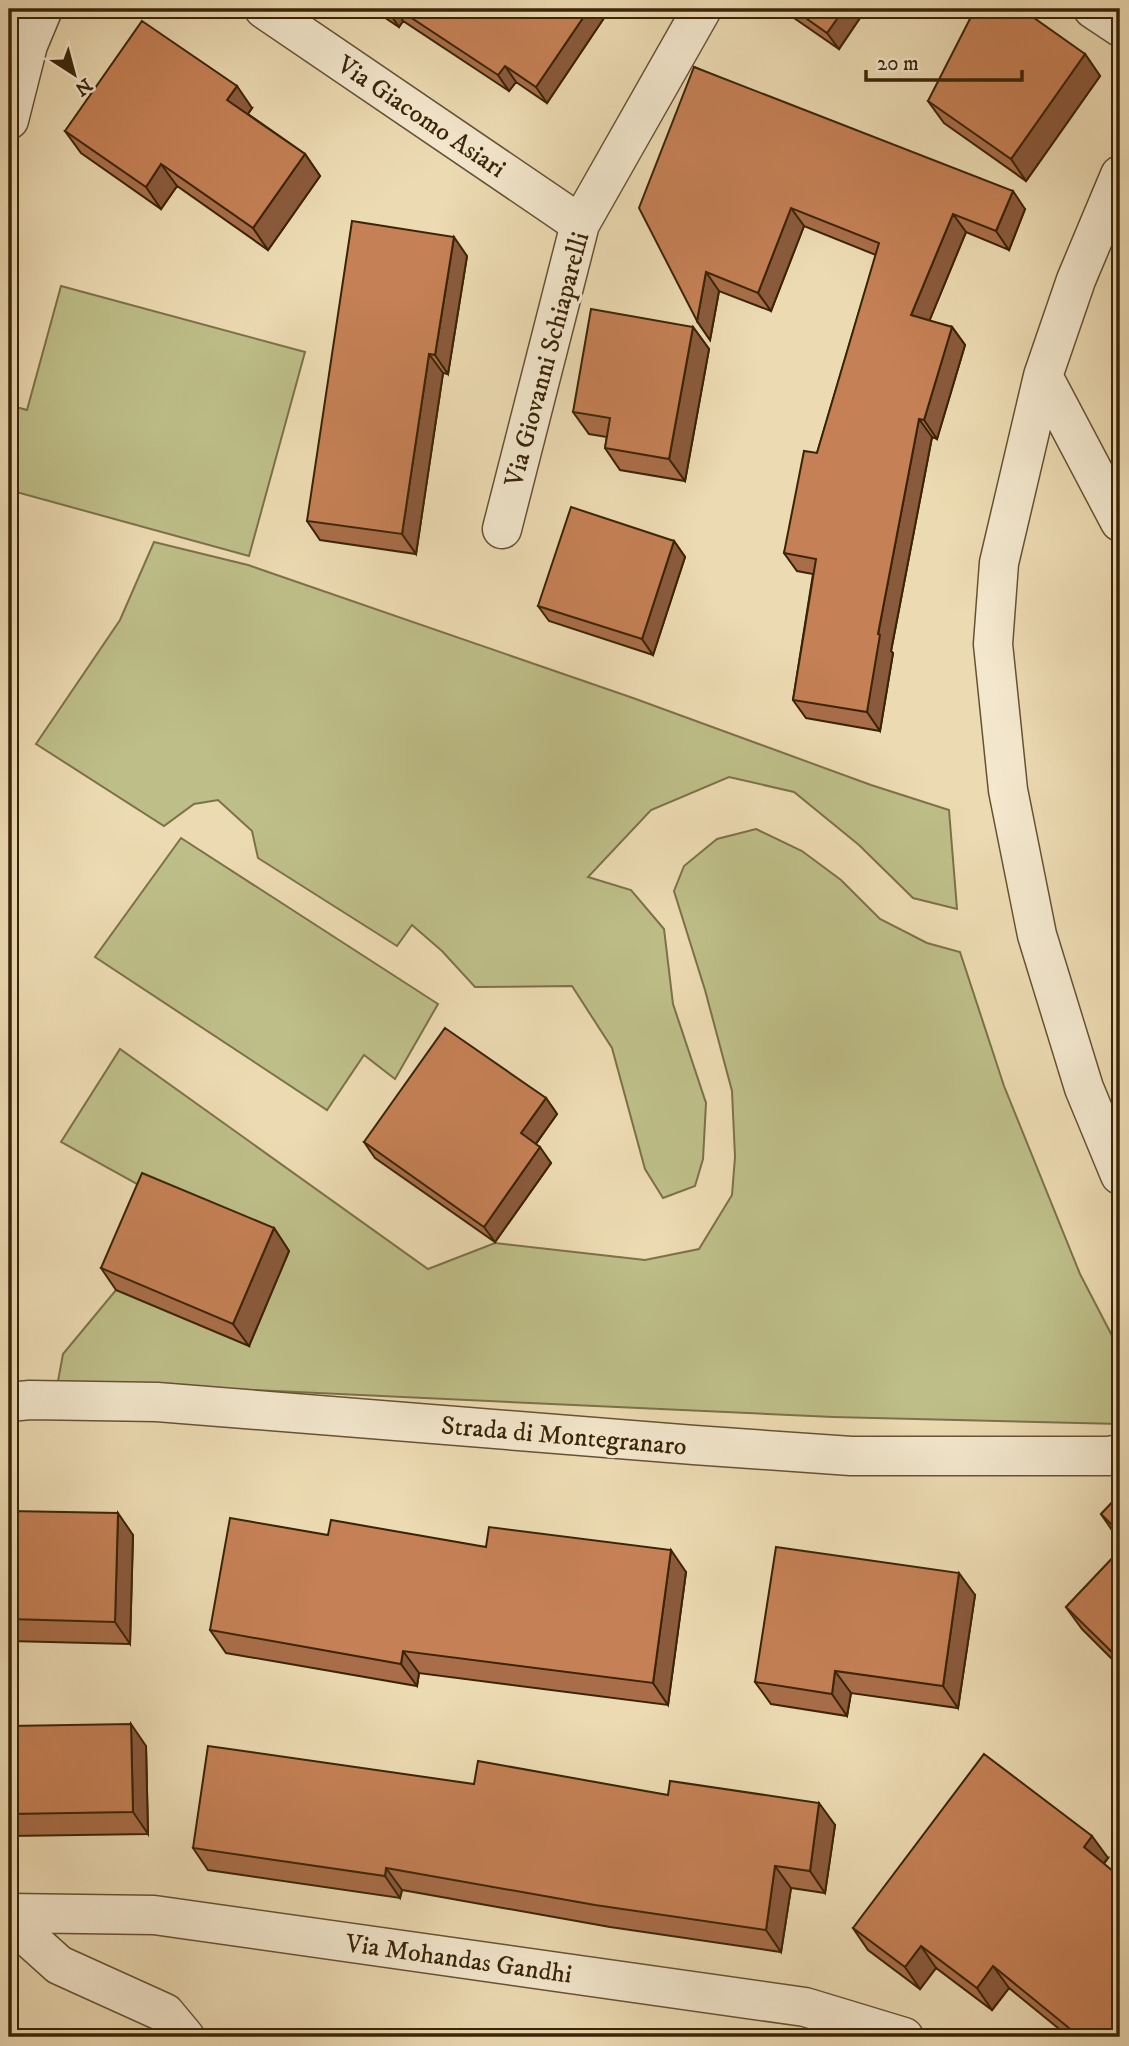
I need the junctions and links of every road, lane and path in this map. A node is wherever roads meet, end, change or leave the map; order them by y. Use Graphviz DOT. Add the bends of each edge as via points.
graph roads {
  1 [pos="43,9"];
  2 [pos="264,9"];
  3 [pos="702,9"];
  4 [pos="1093,9"];
  5 [pos="1120,27"];
  6 [pos="18,41"];
  7 [pos="9,120"];
  8 [pos="1120,175"];
  9 [pos="580,224"];
  10 [pos="1043,376"];
  11 [pos="1120,522"];
  12 [pos="502,529"];
  13 [pos="1120,1175"];
  14 [pos="9,1402"];
  15 [pos="1120,1454"];
  16 [pos="9,1913"];
  17 [pos="9,1920"];
  18 [pos="185,2037"];
  19 [pos="904,2037"];
  1 -- 6 [label="street"];
  2 -- 9 [label="street, Via Giacomo Asiari"];
  3 -- 9 [label="street, Via Giovanni Schiaparelli"];
  4 -- 5 [label="street"];
  6 -- 7 [label="street"];
  8 -- 10 [label="street" via="1076,280"];
  9 -- 12 [label="street, Via Giovanni Schiaparelli"];
  10 -- 11 [label="street"];
  10 -- 13 [label="street" via="999,563 993,644 1008,790 1037,935 1084,1088"];
  14 -- 15 [label="street, Strada di Montegranaro" via="157,1402 851,1455"];
  16 -- 19 [label="street, Via Mohandas Gandhi" via="154,1915 208,1922 805,2007"];
  17 -- 18 [label="street" via="59,1965 165,2014"];
}
